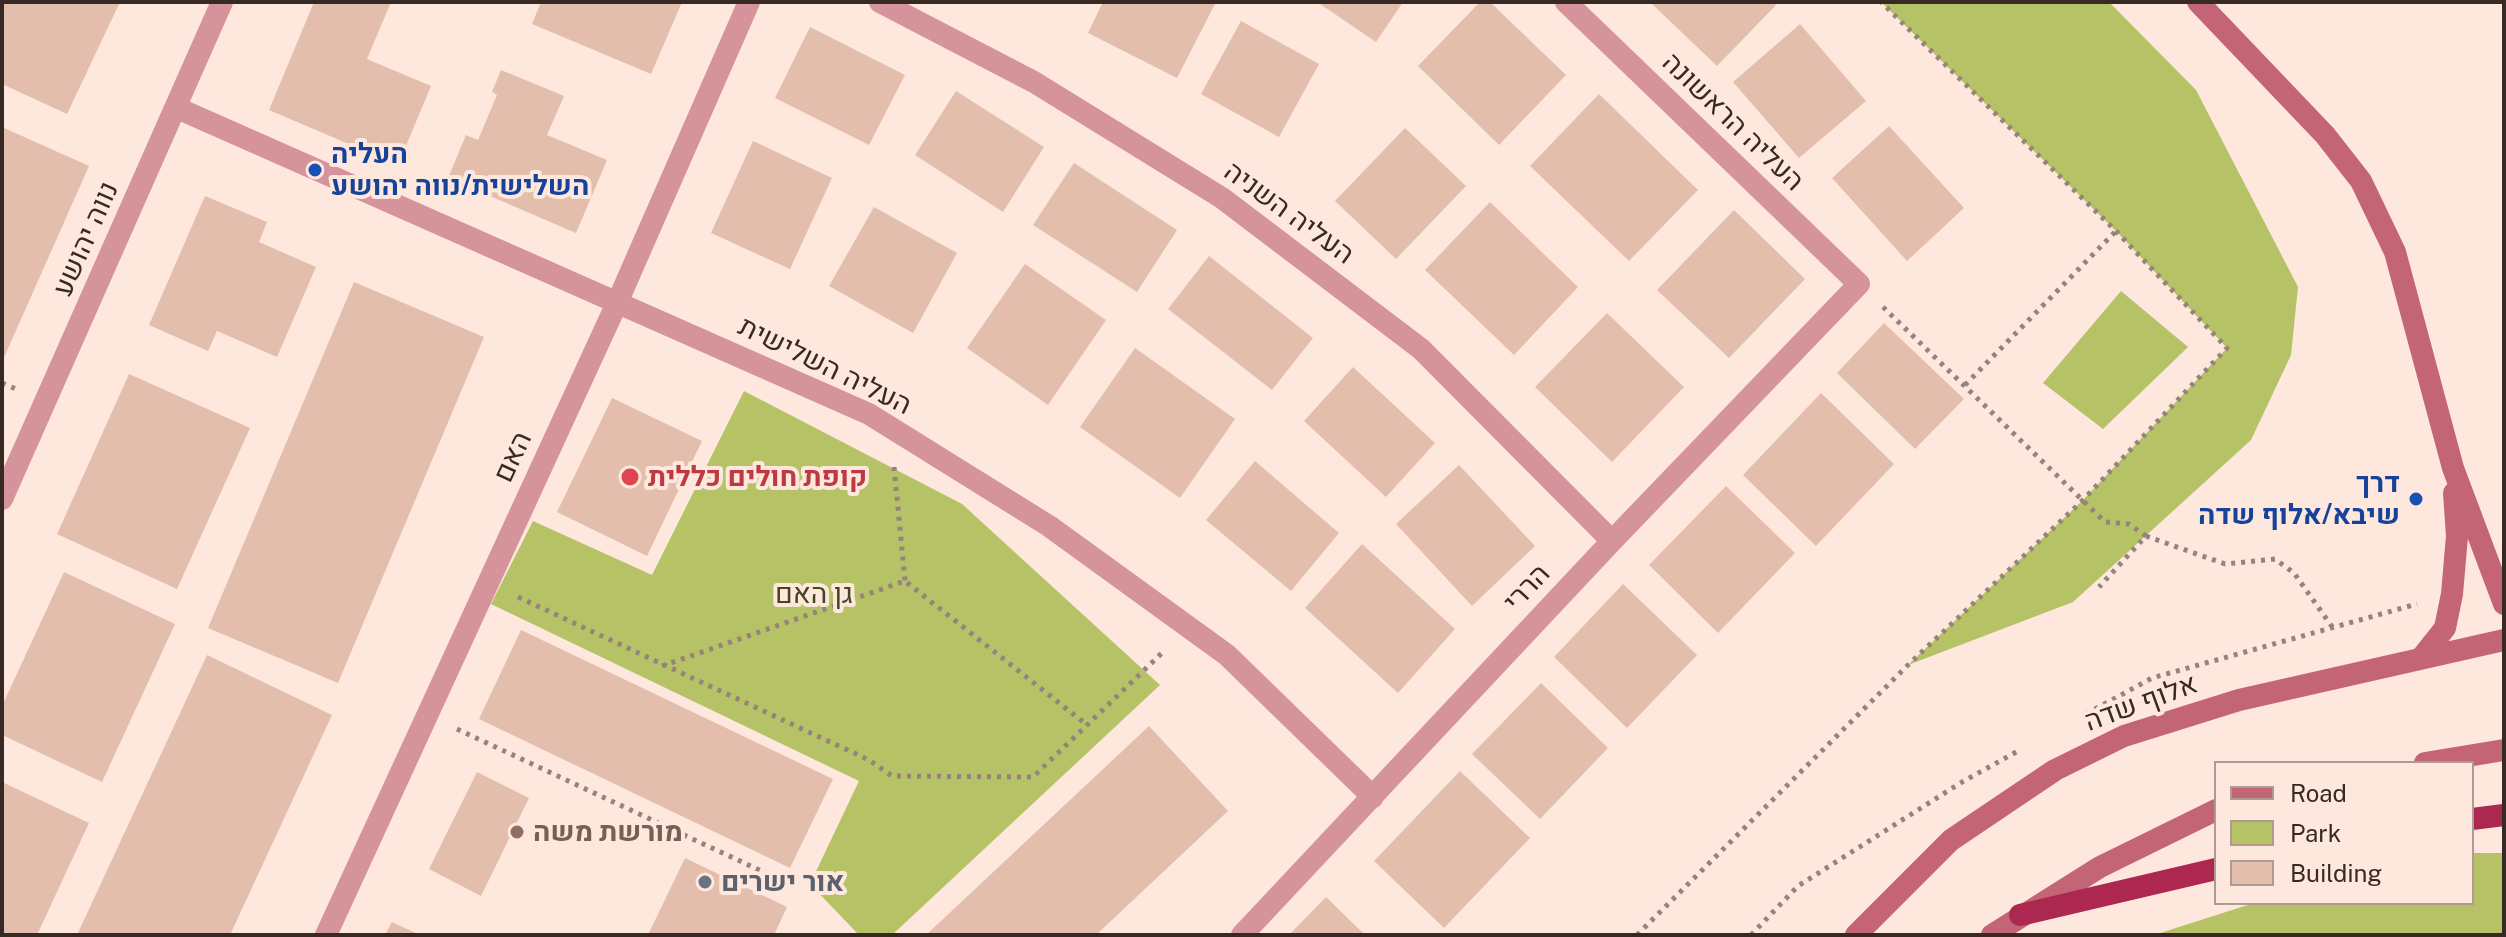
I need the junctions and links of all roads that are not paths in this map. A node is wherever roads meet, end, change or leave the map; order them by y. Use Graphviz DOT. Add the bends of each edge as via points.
graph roads {
  1 [pos="222,2"];
  2 [pos="749,2"];
  3 [pos="880,2"];
  4 [pos="1566,2"];
  5 [pos="2198,2"];
  6 [pos="177,108"];
  7 [pos="1859,284"];
  8 [pos="617,303"];
  9 [pos="2453,468"];
  10 [pos="2,499"];
  11 [pos="1612,541"];
  12 [pos="2504,604"];
  13 [pos="2504,640"];
  14 [pos="2422,657"];
  15 [pos="2504,750"];
  16 [pos="2437,761"];
  17 [pos="1373,797"];
  18 [pos="2214,811"];
  19 [pos="2504,815"];
  20 [pos="2474,819"];
  21 [pos="2214,869"];
  22 [pos="2020,915"];
  23 [pos="326,935"];
  24 [pos="1242,935"];
  25 [pos="1856,935"];
  26 [pos="1992,935"];
  1 -- 6 [label="street, נווה יהושע"];
  2 -- 8 [label="street, האם"];
  3 -- 11 [label="street, העליה השניה" via="1034,82 1222,198 1421,349"];
  4 -- 7 [label="street, העליה הראשונה"];
  5 -- 9 [label="main road" via="2325,135 2361,181 2395,252"];
  6 -- 8 [label="street, העליה השלישית"];
  6 -- 10 [label="street, נווה יהושע"];
  7 -- 11 [label="street, הררי"];
  8 -- 17 [label="street, העליה השלישית" via="869,414 1049,526 1227,655"];
  8 -- 23 [label="street, האם"];
  9 -- 12 [label="main road"];
  9 -- 14 [label="main road" via="2457,536 2452,594 2445,628"];
  11 -- 17 [label="street, הררי"];
  13 -- 14 [label="main road, אלוף שדה"];
  14 -- 25 [label="main road, אלוף שדה" via="2239,700 2110,743 2055,770 1951,840"];
  15 -- 16 [label="main road"];
  17 -- 24 [label="street, הררי"];
  18 -- 22 [label="main road" via="2100,867"];
  19 -- 20 [label="highway"];
  21 -- 22 [label="highway"];
  22 -- 26 [label="main road"];
}
